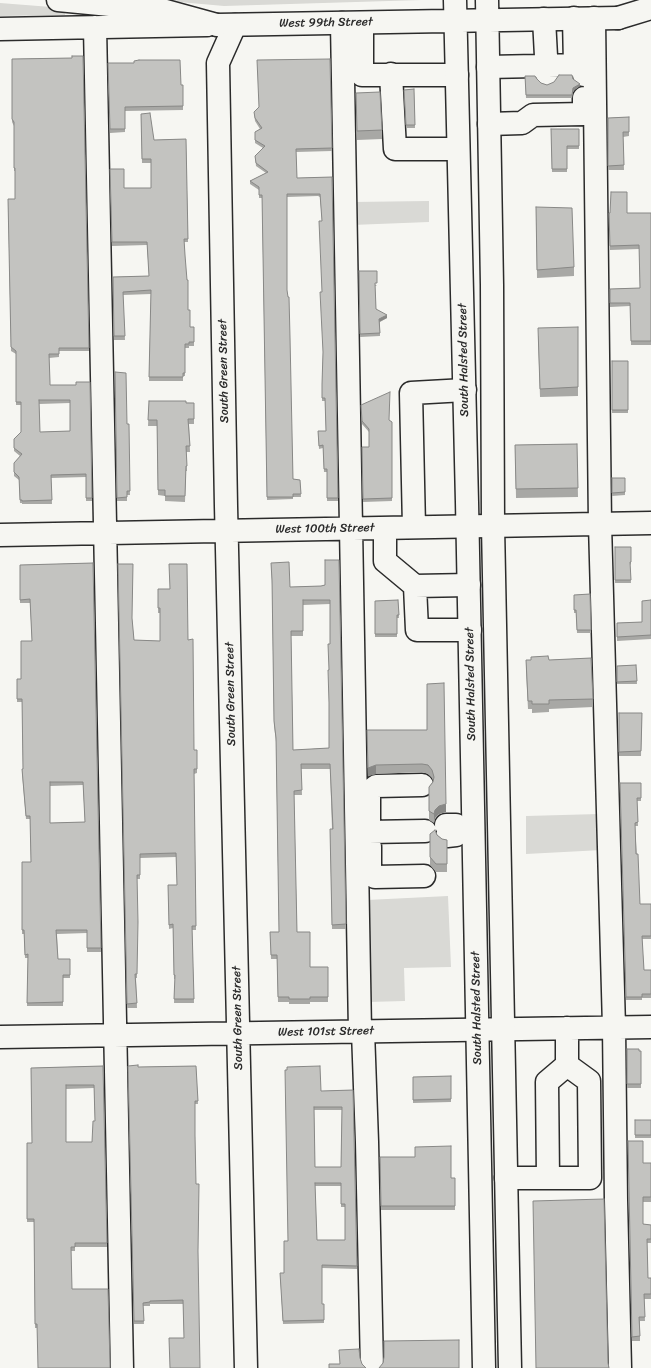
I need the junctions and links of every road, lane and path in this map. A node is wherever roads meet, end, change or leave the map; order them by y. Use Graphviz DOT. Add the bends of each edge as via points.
graph roads {
  1 [pos="58,0"];
  2 [pos="651,8"];
  3 [pos="456,10"];
  4 [pos="487,10"];
  5 [pos="651,17"];
  6 [pos="584,18"];
  7 [pos="618,18"];
  8 [pos="544,19"];
  9 [pos="352,23"];
  10 [pos="226,25"];
  11 [pos="95,27"];
  12 [pos="0,29"];
  13 [pos="488,67"];
  14 [pos="539,71"];
  15 [pos="391,74"];
  16 [pos="456,75"];
  17 [pos="575,103"];
  18 [pos="489,124"];
  19 [pos="458,148"];
  20 [pos="465,390"];
  21 [pos="651,523"];
  22 [pos="600,524"];
  23 [pos="493,526"];
  24 [pos="414,527"];
  25 [pos="468,527"];
  26 [pos="351,528"];
  27 [pos="385,528"];
  28 [pos="227,531"];
  29 [pos="106,533"];
  30 [pos="0,535"];
  31 [pos="385,561"];
  32 [pos="352,562"];
  33 [pos="469,585"];
  34 [pos="415,586"];
  35 [pos="470,630"];
  36 [pos="422,784"];
  37 [pos="445,831"];
  38 [pos="369,832"];
  39 [pos="424,876"];
  40 [pos="614,1027"];
  41 [pos="651,1027"];
  42 [pos="567,1028"];
  43 [pos="503,1029"];
  44 [pos="478,1030"];
  45 [pos="362,1031"];
  46 [pos="238,1033"];
  47 [pos="115,1035"];
  48 [pos="0,1036"];
  49 [pos="567,1065"];
  50 [pos="506,1178"];
  51 [pos="548,1178"];
  52 [pos="122,1368"];
  53 [pos="246,1368"];
  54 [pos="372,1368"];
  55 [pos="484,1368"];
  56 [pos="510,1368"];
  57 [pos="620,1368"];
  1 -- 10 [label="main road" via="162,10"];
  2 -- 7 [label="main road"];
  3 -- 4 [label="main road, West 99th Street"];
  3 -- 9 [label="main road, West 99th Street"];
  3 -- 16 [label="main road, South Halsted Street"];
  4 -- 8 [label="main road, West 99th Street"];
  4 -- 13 [label="main road, South Halsted Street"];
  5 -- 7 [label="main road, West 99th Street"];
  6 -- 7 [label="main road, West 99th Street"];
  6 -- 8 [label="main road, West 99th Street"];
  6 -- 14 [label="main road" via="574,70"];
  6 -- 22 [label="main road"];
  8 -- 14 [label="main road"];
  9 -- 10 [label="main road, West 99th Street"];
  9 -- 15 [label="main road" via="362,75"];
  9 -- 26 [label="main road"];
  10 -- 11 [label="main road, West 99th Street"];
  10 -- 28 [label="main road, South Green Street" via="218,63"];
  11 -- 12 [label="main road, West 99th Street"];
  11 -- 29 [label="main road"];
  13 -- 14 [label="main road"];
  13 -- 18 [label="main road, South Halsted Street"];
  15 -- 16 [label="main road"];
  15 -- 19 [label="main road" via="395,149"];
  16 -- 19 [label="main road, South Halsted Street"];
  17 -- 18 [label="main road" via="540,107 522,123"];
  18 -- 23 [label="main road, South Halsted Street"];
  19 -- 20 [label="main road, South Halsted Street"];
  20 -- 24 [label="main road" via="411,393"];
  20 -- 25 [label="main road, South Halsted Street"];
  21 -- 22 [label="main road, West 100th Street"];
  22 -- 23 [label="main road, West 100th Street"];
  22 -- 40 [label="main road"];
  23 -- 25 [label="main road, West 100th Street"];
  23 -- 43 [label="main road, South Halsted Street"];
  24 -- 25 [label="main road, West 100th Street"];
  24 -- 27 [label="main road, West 100th Street"];
  25 -- 33 [label="main road, South Halsted Street"];
  26 -- 27 [label="main road, West 100th Street"];
  26 -- 28 [label="main road, West 100th Street"];
  26 -- 32 [label="main road"];
  27 -- 31 [label="main road"];
  28 -- 29 [label="main road, West 100th Street"];
  28 -- 46 [label="main road, South Green Street"];
  29 -- 30 [label="main road, West 100th Street"];
  29 -- 47 [label="main road"];
  31 -- 32 [label="main road"];
  31 -- 34 [label="main road"];
  32 -- 45 [label="main road"];
  33 -- 34 [label="main road"];
  33 -- 35 [label="main road, South Halsted Street"];
  34 -- 35 [label="main road" via="417,630"];
  35 -- 37 [label="main road, South Halsted Street"];
  36 -- 38 [label="main road" via="376,786 369,792"];
  37 -- 38 [label="main road"];
  37 -- 44 [label="main road, South Halsted Street"];
  38 -- 39 [label="main road" via="370,872 375,877"];
  40 -- 41 [label="main road, West 101st Street"];
  40 -- 42 [label="main road, West 101st Street"];
  40 -- 57 [label="main road"];
  42 -- 43 [label="main road, West 101st Street"];
  42 -- 49 [label="main road"];
  43 -- 44 [label="main road, West 101st Street"];
  43 -- 50 [label="main road, South Halsted Street"];
  44 -- 45 [label="main road, West 101st Street"];
  44 -- 55 [label="main road, South Halsted Street"];
  45 -- 46 [label="main road, West 101st Street"];
  45 -- 54 [label="main road"];
  46 -- 47 [label="main road, West 101st Street"];
  46 -- 53 [label="main road, South Green Street"];
  47 -- 48 [label="main road, West 101st Street"];
  47 -- 52 [label="main road"];
  49 -- 51 [label="main road" via="547,1082"];
  49 -- 51 [label="main road" via="589,1081 590,1178"];
  50 -- 51 [label="main road"];
  50 -- 56 [label="main road, South Halsted Street"];
}
